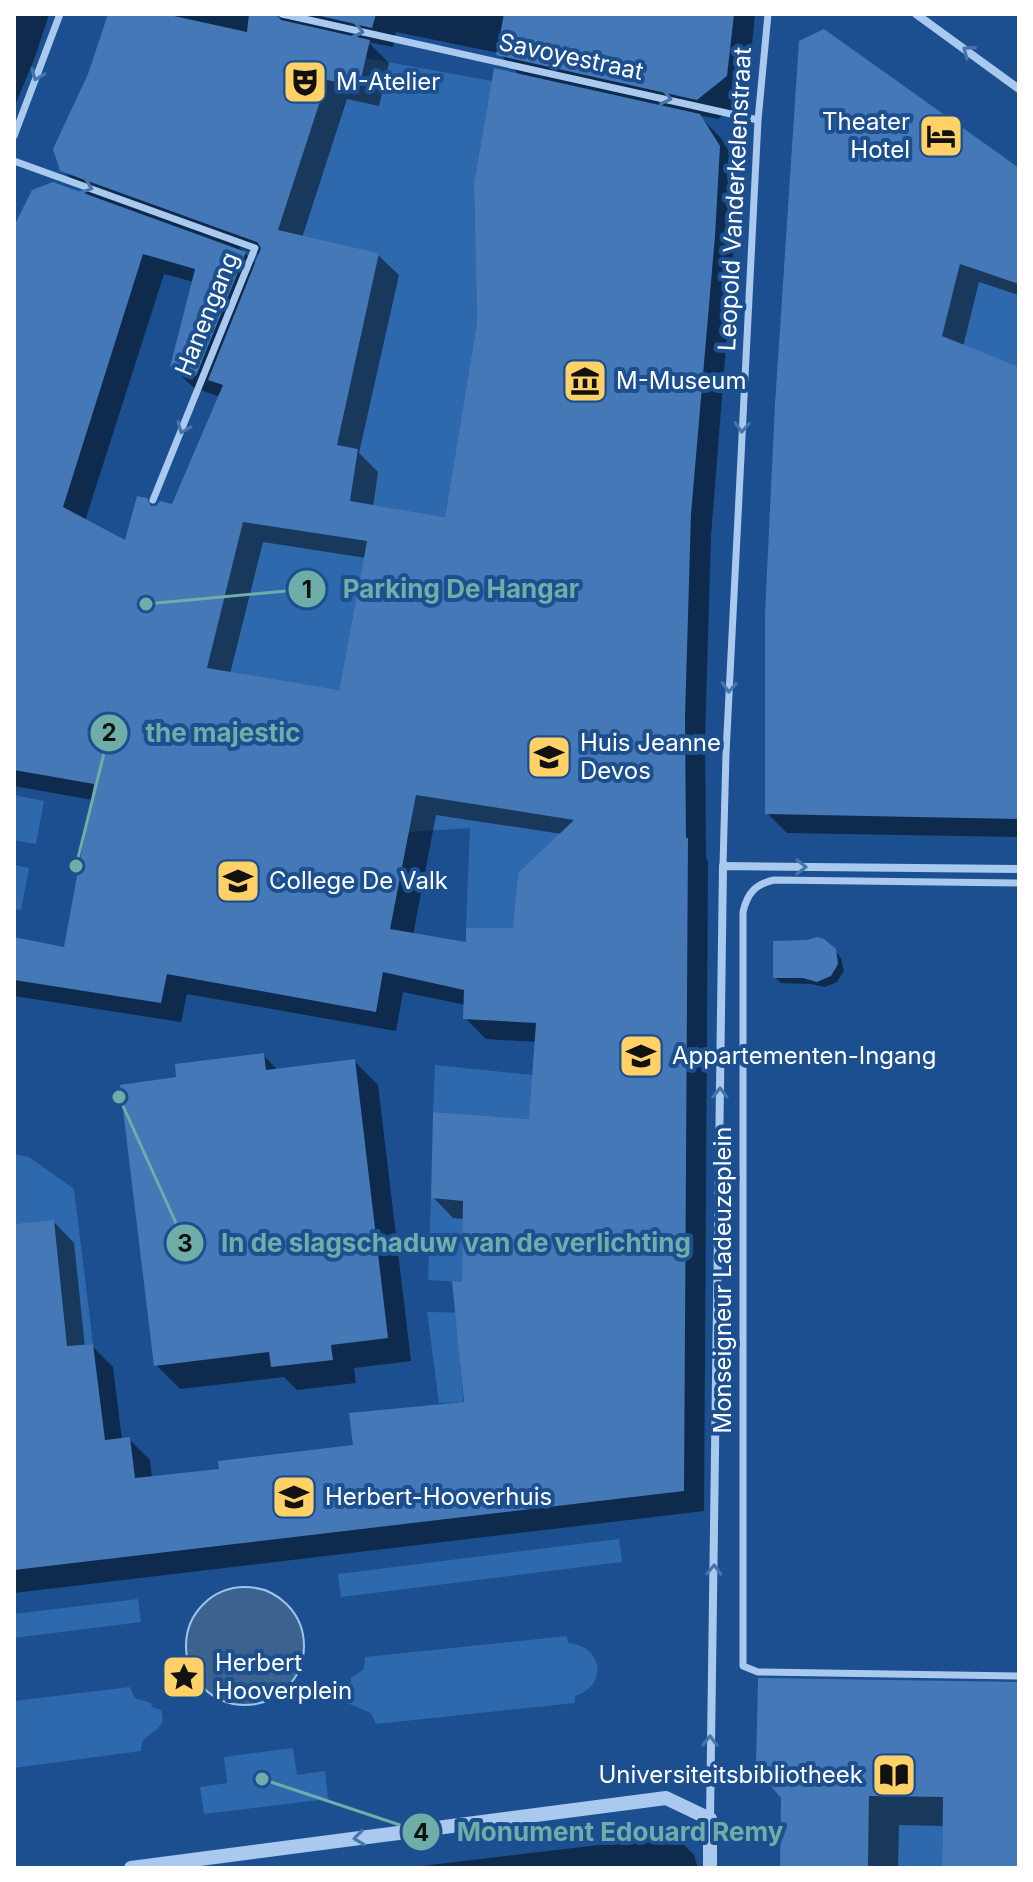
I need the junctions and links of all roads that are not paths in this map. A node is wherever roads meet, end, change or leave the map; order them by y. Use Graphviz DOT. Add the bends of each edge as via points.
graph roads {
  1 [pos="60,14"];
  2 [pos="282,14"];
  3 [pos="768,14"];
  4 [pos="916,14"];
  5 [pos="1019,89"];
  6 [pos="758,120"];
  7 [pos="14,136"];
  8 [pos="14,161"];
  9 [pos="153,500"];
  10 [pos="723,866"];
  11 [pos="1019,869"];
  12 [pos="1019,883"];
  13 [pos="1019,1676"];
  14 [pos="710,1819"];
  15 [pos="131,1868"];
  16 [pos="710,1868"];
  1 -- 7 [label="street, one-way"];
  2 -- 6 [label="street, Savoyestraat, one-way"];
  3 -- 6 [label="street, Leopold Vanderkelenstraat"];
  5 -- 4 [label="street, one-way"];
  6 -- 10 [label="street, Leopold Vanderkelenstraat, one-way"];
  8 -- 9 [label="street, Hanengang, one-way" via="255,248"];
  10 -- 11 [label="street, one-way"];
  14 -- 10 [label="street, Monseigneur Ladeuzeplein, one-way"];
  12 -- 13 [label="street, Monseigneur Ladeuzeplein" via="774,880 750,892 743,912 743,1666 758,1672"];
  14 -- 15 [label="street, one-way" via="666,1798"];
  14 -- 16 [label="street"];
}
